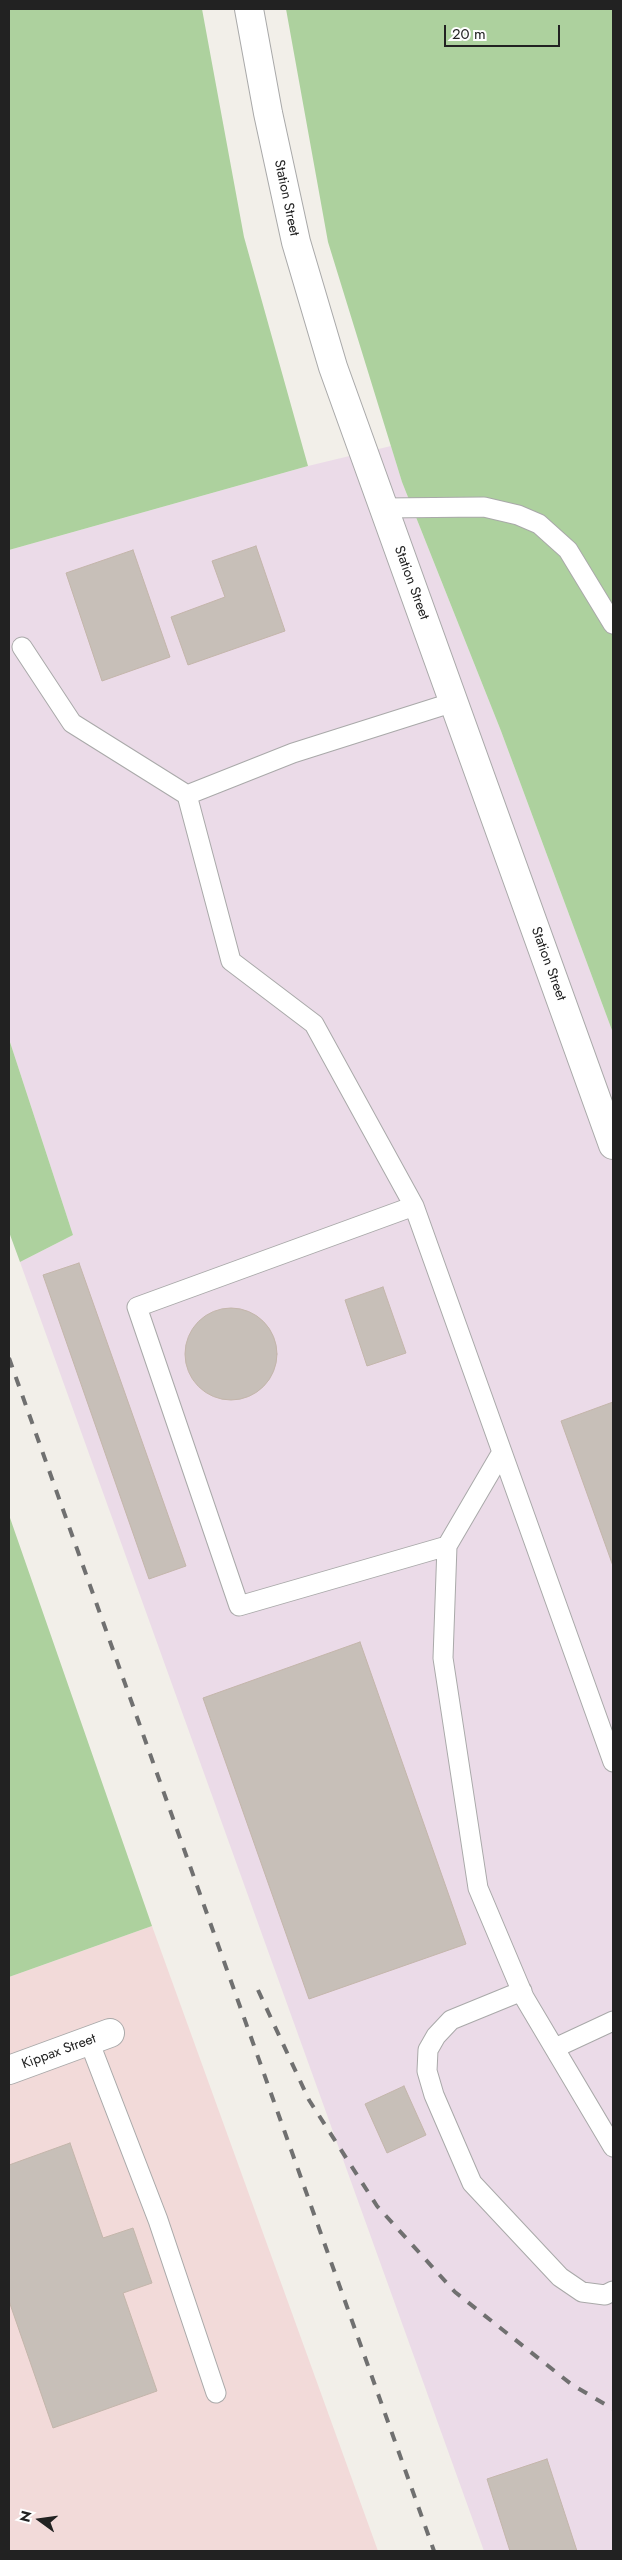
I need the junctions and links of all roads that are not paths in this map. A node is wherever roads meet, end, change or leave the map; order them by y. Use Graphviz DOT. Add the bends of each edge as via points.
graph roads {
  1 [pos="249,9"];
  2 [pos="384,508"];
  3 [pos="613,624"];
  4 [pos="22,647"];
  5 [pos="454,702"];
  6 [pos="187,795"];
  7 [pos="613,1145"];
  8 [pos="414,1206"];
  9 [pos="502,1452"];
  10 [pos="447,1546"];
  11 [pos="613,1762"];
  12 [pos="522,1991"];
  13 [pos="613,2021"];
  14 [pos="100,2037"];
  15 [pos="554,2048"];
  16 [pos="9,2070"];
  17 [pos="613,2147"];
  18 [pos="613,2291"];
  19 [pos="216,2393"];
  1 -- 2 [label="street, Station Street" via="296,242 333,367"];
  2 -- 3 [label="lane" via="484,507 539,524 568,550"];
  2 -- 5 [label="street, Station Street"];
  4 -- 6 [label="lane" via="72,723"];
  5 -- 6 [label="lane" via="293,753"];
  5 -- 7 [label="street, Station Street"];
  6 -- 8 [label="lane" via="232,961 314,1024"];
  8 -- 9 [label="lane"];
  8 -- 10 [label="lane" via="137,1307 239,1606"];
  9 -- 10 [label="lane"];
  9 -- 11 [label="lane"];
  10 -- 12 [label="lane" via="443,1658 478,1888"];
  12 -- 15 [label="lane"];
  12 -- 18 [label="lane" via="451,2020 436,2036 428,2050 427,2071 434,2095 472,2184 560,2277 582,2292 605,2295"];
  13 -- 15 [label="lane"];
  14 -- 16 [label="street, Kippax Street"];
  14 -- 19 [label="lane"];
  15 -- 17 [label="lane"];
}
